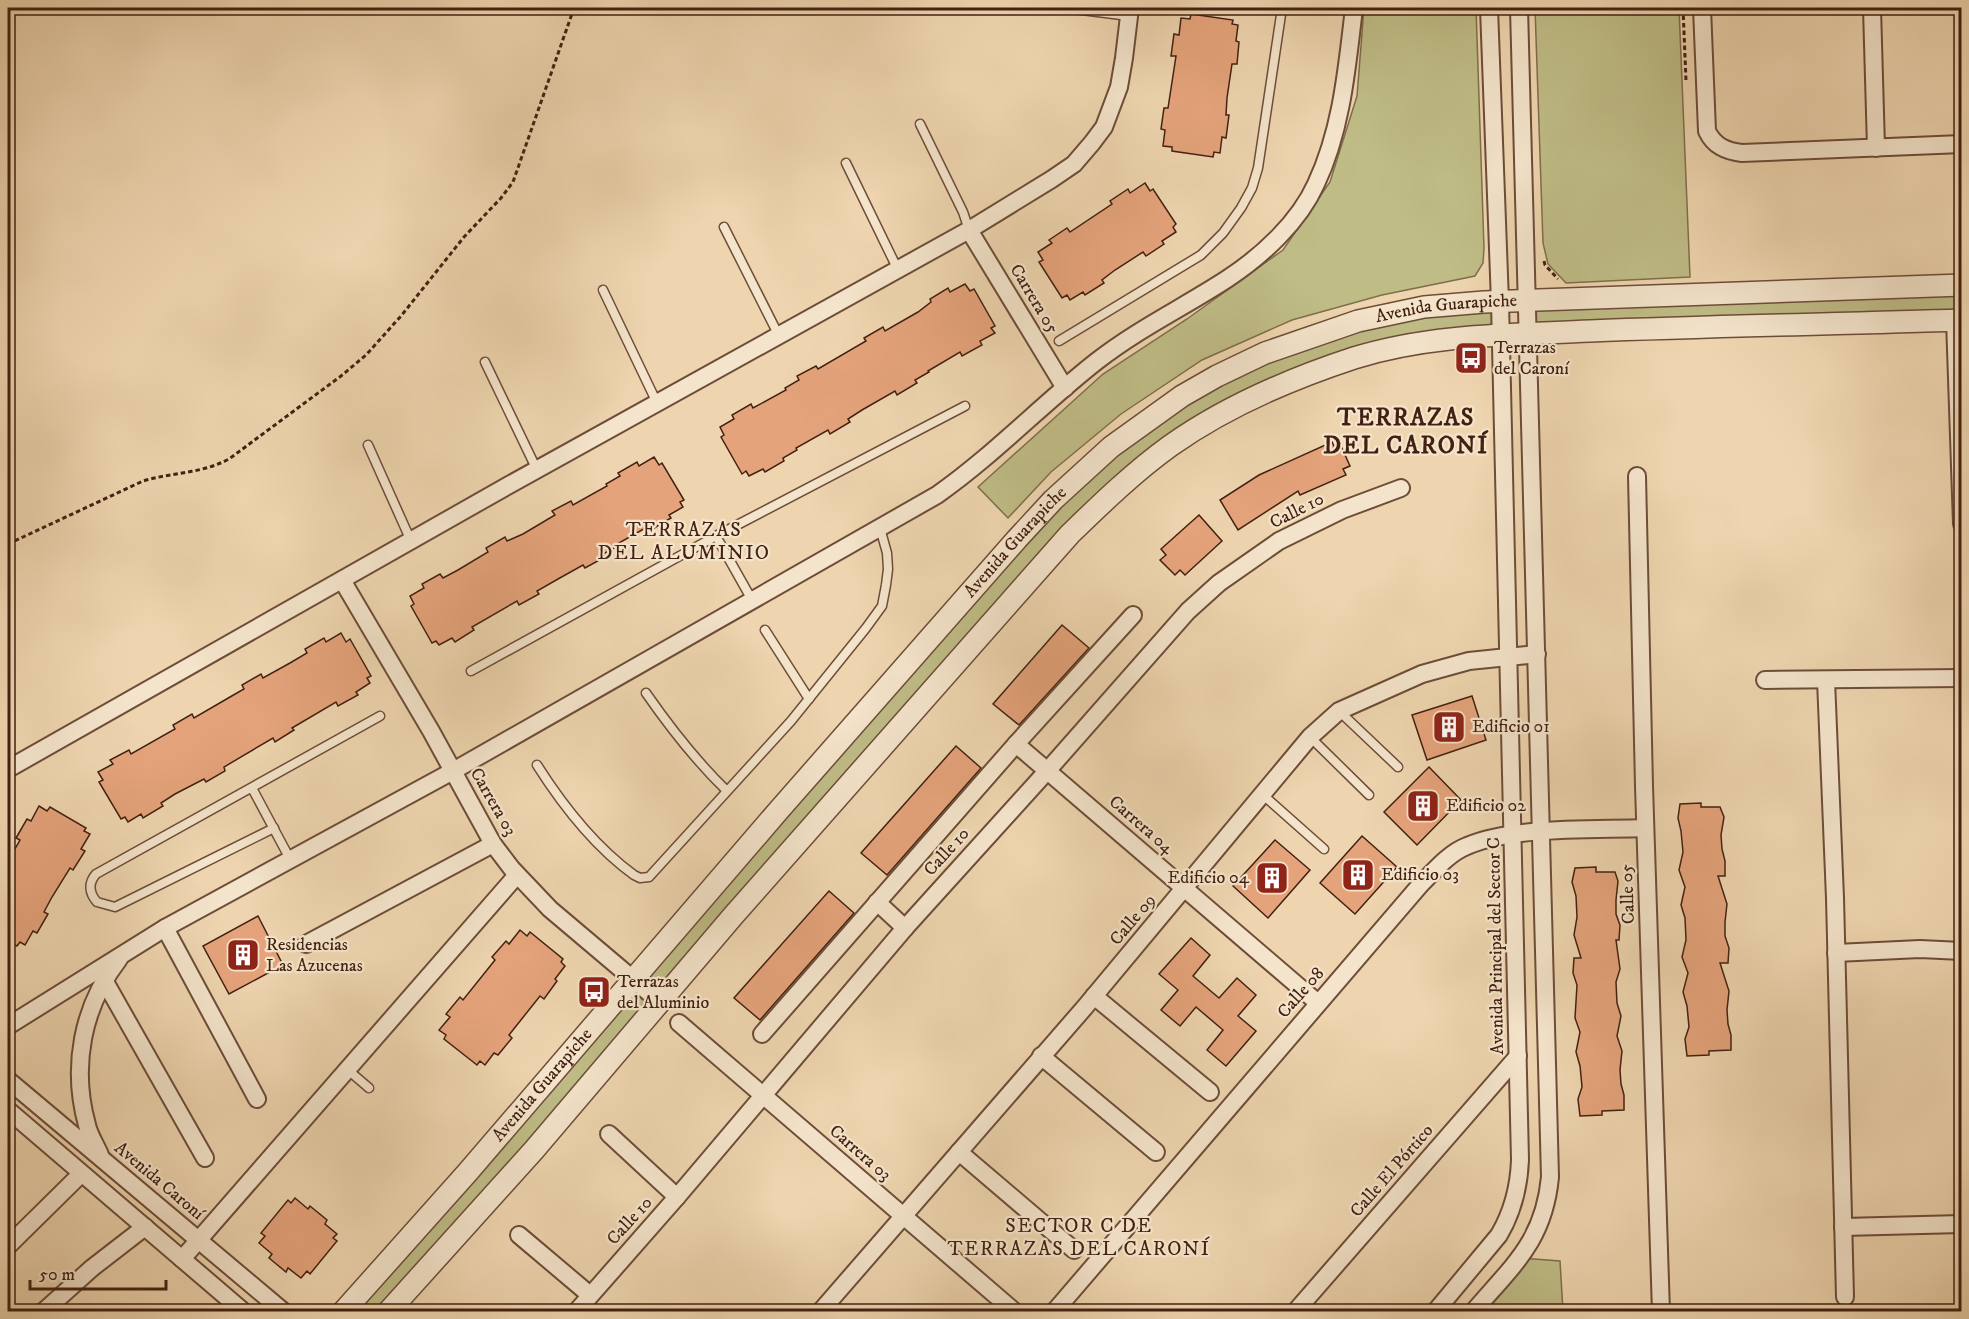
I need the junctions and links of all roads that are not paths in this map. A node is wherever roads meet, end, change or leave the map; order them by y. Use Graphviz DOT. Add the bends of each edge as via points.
graph roads {
  1 [pos="1066,8"];
  2 [pos="1282,8"];
  3 [pos="1354,8"];
  4 [pos="1490,8"];
  5 [pos="1519,8"];
  6 [pos="1702,8"];
  7 [pos="1872,8"];
  8 [pos="1130,12"];
  9 [pos="920,124"];
  10 [pos="1962,144"];
  11 [pos="1876,148"];
  12 [pos="846,163"];
  13 [pos="724,227"];
  14 [pos="969,230"];
  15 [pos="898,270"];
  16 [pos="1962,285"];
  17 [pos="603,290"];
  18 [pos="1528,301"];
  19 [pos="1500,302"];
  20 [pos="1958,320"];
  21 [pos="1528,334"];
  22 [pos="1501,335"];
  23 [pos="779,336"];
  24 [pos="1059,341"];
  25 [pos="485,362"];
  26 [pos="1065,388"];
  27 [pos="657,404"];
  28 [pos="965,406"];
  29 [pos="368,445"];
  30 [pos="537,470"];
  31 [pos="1637,476"];
  32 [pos="1401,488"];
  33 [pos="1962,524"];
  34 [pos="880,528"];
  35 [pos="716,536"];
  36 [pos="411,541"];
  37 [pos="342,580"];
  38 [pos="752,600"];
  39 [pos="1133,615"];
  40 [pos="765,630"];
  41 [pos="1537,654"];
  42 [pos="1507,656"];
  43 [pos="471,671"];
  44 [pos="1962,678"];
  45 [pos="1765,680"];
  46 [pos="1826,680"];
  47 [pos="646,693"];
  48 [pos="809,699"];
  49 [pos="1339,711"];
  50 [pos="380,716"];
  51 [pos="1310,737"];
  52 [pos="1016,744"];
  53 [pos="537,765"];
  54 [pos="1398,767"];
  55 [pos="8,770"];
  56 [pos="1048,770"];
  57 [pos="453,771"];
  58 [pos="252,788"];
  59 [pos="727,791"];
  60 [pos="1262,794"];
  61 [pos="1369,795"];
  62 [pos="274,828"];
  63 [pos="1645,828"];
  64 [pos="1542,832"];
  65 [pos="1512,835"];
  66 [pos="493,844"];
  67 [pos="1324,849"];
  68 [pos="291,859"];
  69 [pos="517,875"];
  70 [pos="1185,888"];
  71 [pos="878,902"];
  72 [pos="165,928"];
  73 [pos="905,928"];
  74 [pos="306,944"];
  75 [pos="1962,951"];
  76 [pos="123,953"];
  77 [pos="1836,953"];
  78 [pos="104,980"];
  79 [pos="634,980"];
  80 [pos="1094,996"];
  81 [pos="660,1002"];
  82 [pos="1318,1004"];
  83 [pos="679,1023"];
  84 [pos="8,1026"];
  85 [pos="762,1034"];
  86 [pos="1041,1056"];
  87 [pos="1518,1056"];
  88 [pos="348,1070"];
  89 [pos="8,1080"];
  90 [pos="369,1088"];
  91 [pos="1210,1092"];
  92 [pos="764,1096"];
  93 [pos="257,1099"];
  94 [pos="8,1110"];
  95 [pos="609,1134"];
  96 [pos="959,1152"];
  97 [pos="1156,1152"];
  98 [pos="102,1158"];
  99 [pos="205,1158"];
  100 [pos="81,1174"];
  101 [pos="677,1197"];
  102 [pos="904,1216"];
  103 [pos="1962,1224"];
  104 [pos="145,1227"];
  105 [pos="1843,1227"];
  106 [pos="519,1235"];
  107 [pos="199,1240"];
  108 [pos="8,1246"];
  109 [pos="1074,1250"];
  110 [pos="182,1259"];
  111 [pos="590,1295"];
  112 [pos="1845,1297"];
  113 [pos="43,1311"];
  114 [pos="244,1311"];
  115 [pos="284,1311"];
  116 [pos="343,1311"];
  117 [pos="388,1311"];
  118 [pos="576,1311"];
  119 [pos="820,1311"];
  120 [pos="1015,1311"];
  121 [pos="1054,1311"];
  122 [pos="1295,1311"];
  123 [pos="1435,1311"];
  124 [pos="1473,1311"];
  125 [pos="1661,1311"];
  1 -- 8 [label="lane"];
  2 -- 24 [label="lane" via="1258,168 1241,208 1202,255"];
  3 -- 26 [label="street" via="1335,129 1316,186 1302,209 1262,252 1228,278 1123,342"];
  4 -- 19 [label="street, Avenida Principal del Sector C"];
  5 -- 18 [label="street"];
  6 -- 11 [label="street" via="1705,119 1707,131 1717,144 1742,153"];
  7 -- 11 [label="street"];
  8 -- 14 [label="street" via="1119,87 1104,127 1074,164"];
  9 -- 14 [label="lane"];
  10 -- 11 [label="street"];
  12 -- 15 [label="lane"];
  13 -- 23 [label="lane"];
  14 -- 15 [label="street"];
  14 -- 26 [label="street, Carrera 05"];
  15 -- 23 [label="street"];
  16 -- 18 [label="street, Avenida Guarapiche"];
  17 -- 27 [label="lane"];
  18 -- 19 [label="street, Avenida Guarapiche"];
  18 -- 21 [label="street"];
  19 -- 22 [label="street, Avenida Principal del Sector C"];
  19 -- 79 [label="street, Avenida Guarapiche" via="1389,313 1265,353 1182,396 1111,447 1053,500 943,622"];
  20 -- 21 [label="street, Avenida Guarapiche"];
  20 -- 33 [label="street"];
  21 -- 22 [label="street, Avenida Guarapiche"];
  21 -- 41 [label="street"];
  22 -- 42 [label="street, Avenida Principal del Sector C"];
  22 -- 81 [label="street, Avenida Guarapiche" via="1415,343 1315,372 1208,422 1145,465 1026,581"];
  23 -- 27 [label="street"];
  25 -- 30 [label="lane"];
  26 -- 34 [label="street" via="958,480"];
  27 -- 30 [label="street"];
  28 -- 35 [label="lane"];
  29 -- 36 [label="lane"];
  30 -- 36 [label="street"];
  31 -- 63 [label="street, Calle 05"];
  32 -- 56 [label="street, Calle 10" via="1342,510 1287,537 1219,583 1188,611"];
  34 -- 38 [label="street"];
  34 -- 48 [label="lane" via="888,569 882,606"];
  35 -- 38 [label="lane"];
  35 -- 43 [label="lane"];
  36 -- 37 [label="street"];
  37 -- 55 [label="street"];
  37 -- 57 [label="street, Carrera 03"];
  38 -- 57 [label="street"];
  39 -- 52 [label="street"];
  40 -- 48 [label="lane"];
  41 -- 42 [label="street, Calle 09"];
  41 -- 64 [label="street"];
  42 -- 49 [label="street, Calle 09" via="1422,674"];
  42 -- 65 [label="street, Avenida Principal del Sector C"];
  44 -- 46 [label="street"];
  45 -- 46 [label="street"];
  46 -- 77 [label="street"];
  47 -- 59 [label="lane" via="672,731"];
  48 -- 59 [label="lane"];
  49 -- 51 [label="street, Calle 09"];
  49 -- 54 [label="lane"];
  50 -- 58 [label="lane"];
  51 -- 60 [label="street, Calle 09"];
  51 -- 61 [label="lane"];
  52 -- 56 [label="street, Carrera 04"];
  52 -- 71 [label="street"];
  53 -- 59 [label="lane" via="580,825 640,878 649,877"];
  56 -- 70 [label="street, Carrera 04"];
  56 -- 73 [label="street, Calle 10"];
  57 -- 66 [label="street, Carrera 03"];
  57 -- 68 [label="street"];
  58 -- 62 [label="lane"];
  58 -- 62 [label="lane" via="96,874 90,884 92,896 101,904 115,907"];
  60 -- 67 [label="lane"];
  60 -- 70 [label="street, Calle 09"];
  62 -- 68 [label="lane"];
  63 -- 64 [label="street, Calle 08"];
  63 -- 125 [label="street, Calle 05"];
  64 -- 65 [label="street, Calle 08"];
  64 -- 124 [label="street" via="1548,1197 1531,1243"];
  65 -- 82 [label="street, Calle 08" via="1466,846 1449,856"];
  65 -- 87 [label="street, Avenida Principal del Sector C"];
  66 -- 69 [label="street, Carrera 03"];
  66 -- 74 [label="street"];
  68 -- 72 [label="street"];
  69 -- 79 [label="street, Carrera 03" via="550,909"];
  69 -- 88 [label="street"];
  70 -- 80 [label="street, Calle 09"];
  70 -- 82 [label="street, Carrera 04"];
  71 -- 73 [label="street"];
  71 -- 85 [label="street"];
  72 -- 76 [label="street"];
  72 -- 93 [label="street"];
  73 -- 92 [label="street, Calle 10"];
  75 -- 77 [label="street"];
  76 -- 78 [label="street"];
  76 -- 84 [label="street"];
  77 -- 105 [label="street"];
  78 -- 98 [label="street" via="86,1018 80,1067 87,1127"];
  78 -- 99 [label="street"];
  79 -- 81 [label="street, Carrera 03"];
  79 -- 116 [label="street, Avenida Guarapiche"];
  80 -- 86 [label="street, Calle 09"];
  80 -- 91 [label="street"];
  81 -- 117 [label="street, Avenida Guarapiche" via="512,1175"];
  82 -- 121 [label="street, Calle 08"];
  83 -- 92 [label="street, Carrera 03"];
  86 -- 96 [label="street, Calle 09"];
  86 -- 97 [label="street"];
  87 -- 122 [label="street, Calle El Pórtico"];
  87 -- 123 [label="street, Avenida Principal del Sector C" via="1520,1169 1516,1196 1495,1241"];
  88 -- 90 [label="lane"];
  88 -- 107 [label="street"];
  89 -- 98 [label="street, Avenida Caroní"];
  92 -- 101 [label="street, Calle 10"];
  92 -- 102 [label="street, Carrera 03"];
  94 -- 100 [label="street"];
  95 -- 101 [label="street"];
  96 -- 102 [label="street, Calle 09"];
  96 -- 109 [label="street"];
  98 -- 107 [label="street, Avenida Caroní"];
  100 -- 104 [label="street"];
  100 -- 108 [label="street"];
  101 -- 111 [label="street, Calle 10"];
  102 -- 119 [label="street, Calle 09"];
  102 -- 120 [label="street, Carrera 03"];
  103 -- 105 [label="street"];
  104 -- 110 [label="street"];
  104 -- 113 [label="street"];
  105 -- 112 [label="street"];
  106 -- 111 [label="street"];
  107 -- 110 [label="street"];
  107 -- 115 [label="street, Avenida Caroní"];
  110 -- 114 [label="street"];
  111 -- 118 [label="street, Calle 10"];
}
